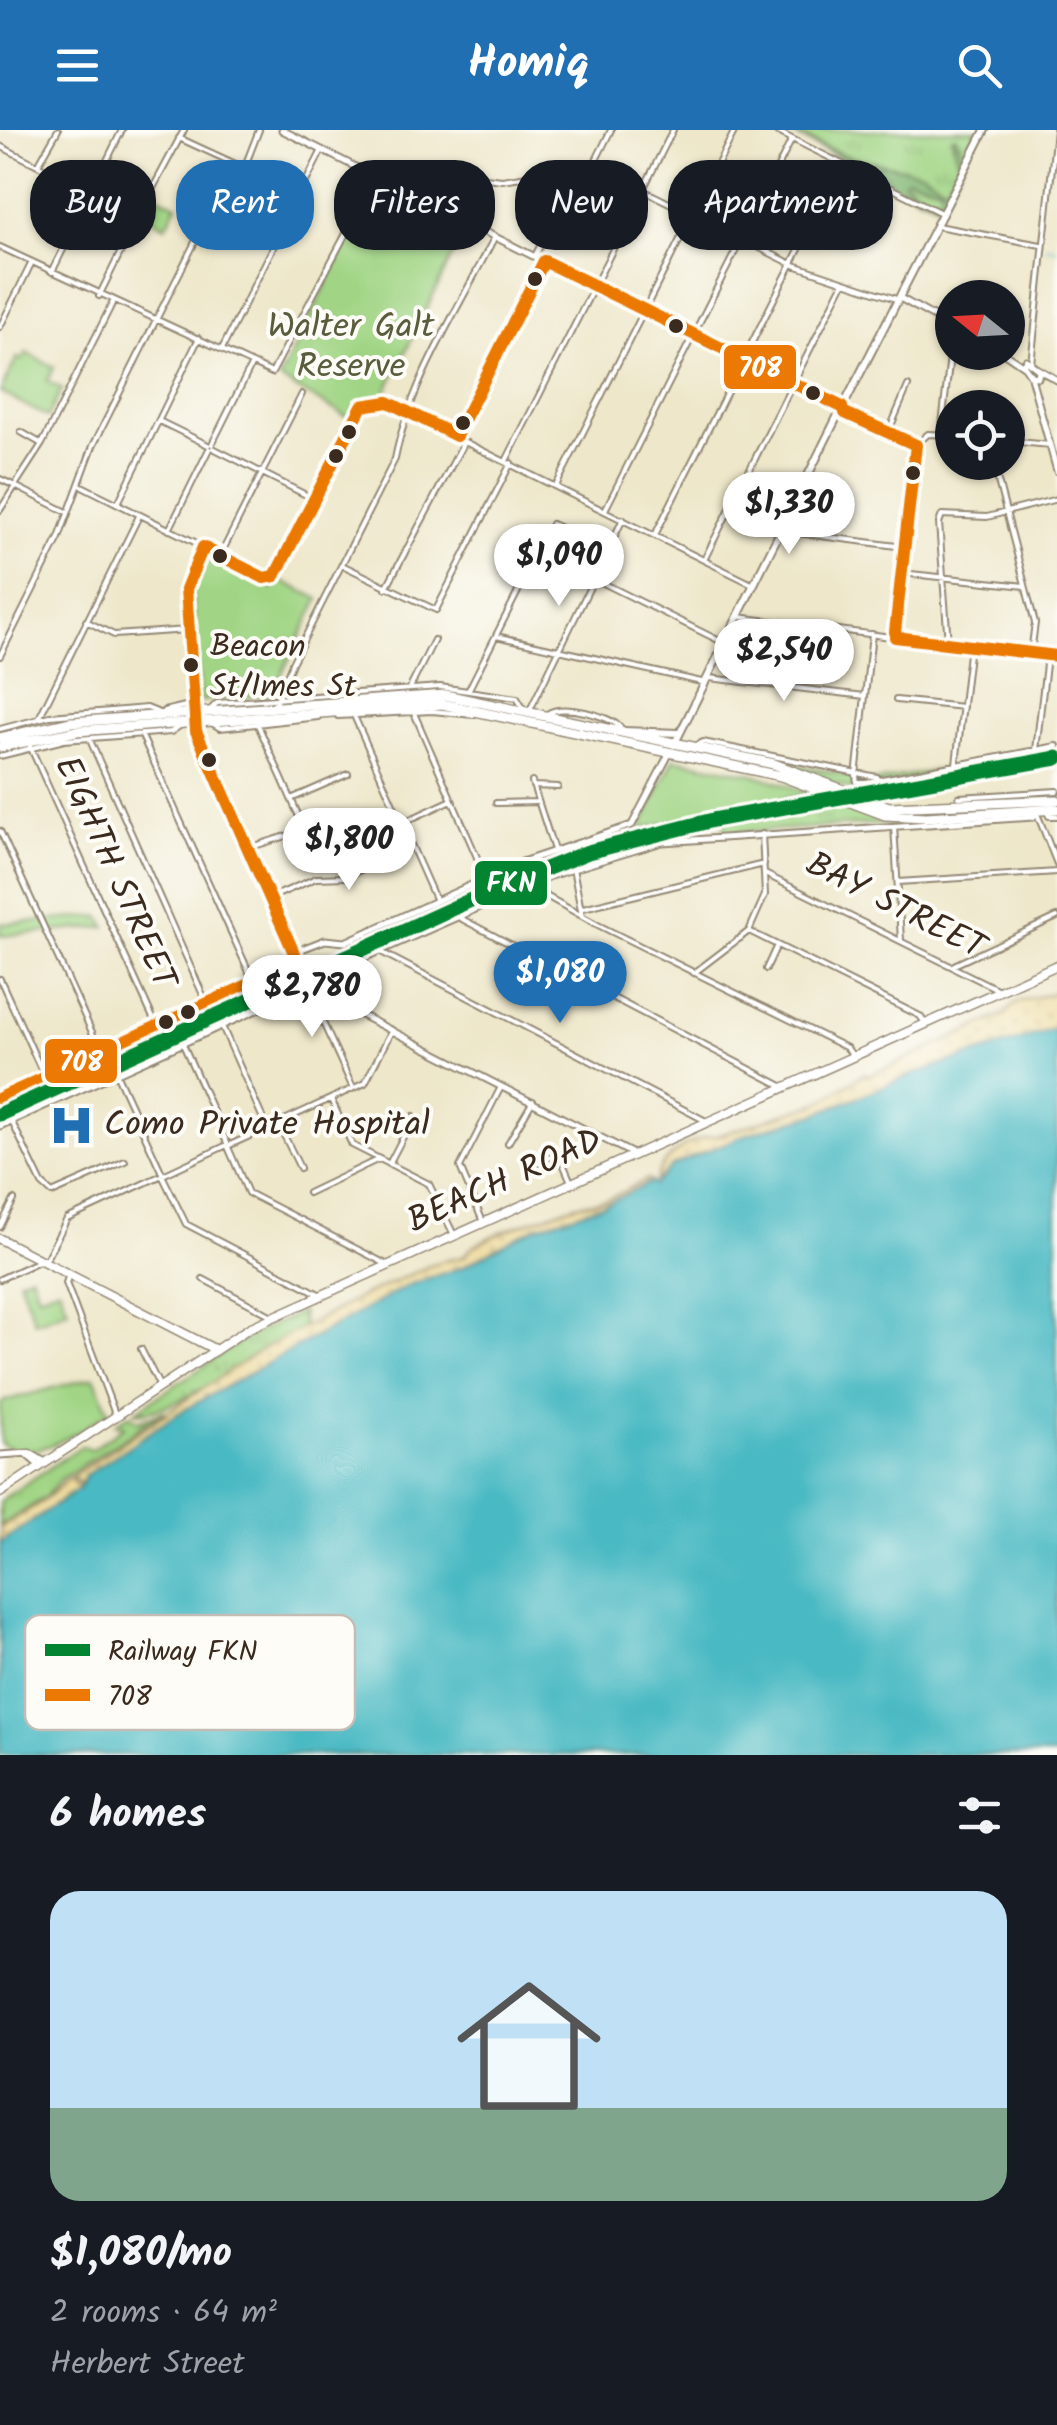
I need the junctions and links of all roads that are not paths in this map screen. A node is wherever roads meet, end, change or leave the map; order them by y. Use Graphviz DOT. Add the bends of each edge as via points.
graph roads {
  1 [pos="58,130"];
  2 [pos="122,130"];
  3 [pos="184,130"];
  4 [pos="259,130"];
  5 [pos="282,130"];
  6 [pos="611,130"];
  7 [pos="673,130"];
  8 [pos="735,130"];
  9 [pos="774,130"];
  10 [pos="984,130"];
  11 [pos="1056,130"];
  12 [pos="179,138"];
  13 [pos="792,139"];
  14 [pos="1056,142"];
  15 [pos="0,146"];
  16 [pos="322,150"];
  17 [pos="41,160"];
  18 [pos="107,160"];
  19 [pos="227,160"];
  20 [pos="245,160"];
  21 [pos="342,160"];
  22 [pos="596,160"];
  23 [pos="720,160"];
  24 [pos="782,160"];
  25 [pos="834,160"];
  26 [pos="30,162"];
  27 [pos="648,178"];
  28 [pos="156,182"];
  29 [pos="893,190"];
  30 [pos="942,214"];
  31 [pos="937,226"];
  32 [pos="495,236"];
  33 [pos="1041,245"];
  34 [pos="0,246"];
  35 [pos="63,250"];
  36 [pos="122,250"];
  37 [pos="191,250"];
  38 [pos="339,250"];
  39 [pos="488,250"];
  40 [pos="538,250"];
  41 [pos="612,250"];
  42 [pos="674,250"];
  43 [pos="737,250"];
  44 [pos="762,250"];
  45 [pos="798,250"];
  46 [pos="535,256"];
  47 [pos="544,261"];
  48 [pos="32,262"];
  49 [pos="791,264"];
  50 [pos="52,272"];
  51 [pos="844,282"];
  52 [pos="594,286"];
  53 [pos="100,296"];
  54 [pos="899,300"];
  55 [pos="113,302"];
  56 [pos="644,310"];
  57 [pos="935,318"];
  58 [pos="156,320"];
  59 [pos="0,328"];
  60 [pos="693,335"];
  61 [pos="200,338"];
  62 [pos="222,349"];
  63 [pos="743,360"];
  64 [pos="252,364"];
  65 [pos="1025,365"];
  66 [pos="1032,369"];
  67 [pos="1054,379"];
  68 [pos="792,384"];
  69 [pos="908,386"];
  70 [pos="302,394"];
  71 [pos="844,410"];
  72 [pos="408,412"];
  73 [pos="159,421"];
  74 [pos="21,432"];
  75 [pos="888,432"];
  76 [pos="935,435"];
  77 [pos="456,436"];
  78 [pos="465,440"];
  79 [pos="1025,443"];
  80 [pos="42,444"];
  81 [pos="1050,444"];
  82 [pos="916,445"];
  83 [pos="211,447"];
  84 [pos="508,462"];
  85 [pos="1057,471"];
  86 [pos="262,473"];
  87 [pos="0,478"];
  88 [pos="998,480"];
  89 [pos="80,485"];
  90 [pos="15,486"];
  91 [pos="556,486"];
  92 [pos="314,499"];
  93 [pos="1057,499"];
  94 [pos="118,503"];
  95 [pos="0,510"];
  96 [pos="605,510"];
  97 [pos="68,512"];
  98 [pos="1006,512"];
  99 [pos="139,515"];
  100 [pos="623,520"];
  101 [pos="169,530"];
  102 [pos="782,531"];
  103 [pos="655,535"];
  104 [pos="904,547"];
  105 [pos="204,548"];
  106 [pos="609,548"];
  107 [pos="220,556"];
  108 [pos="704,560"];
  109 [pos="341,565"];
  110 [pos="901,573"];
  111 [pos="943,576"];
  112 [pos="594,578"];
  113 [pos="755,586"];
  114 [pos="1025,586"];
  115 [pos="386,588"];
  116 [pos="739,617"];
  117 [pos="86,621"];
  118 [pos="189,630"];
  119 [pos="876,634"];
  120 [pos="893,634"];
  121 [pos="496,636"];
  122 [pos="434,640"];
  123 [pos="948,643"];
  124 [pos="726,644"];
  125 [pos="970,646"];
  126 [pos="558,650"];
  127 [pos="1031,652"];
  128 [pos="1048,654"];
  129 [pos="0,656"];
  130 [pos="1057,656"];
  131 [pos="707,680"];
  132 [pos="410,688"];
  133 [pos="467,693"];
  134 [pos="865,696"];
  135 [pos="896,700"];
  136 [pos="275,706"];
  137 [pos="963,707"];
  138 [pos="198,712"];
  139 [pos="413,712"];
  140 [pos="355,713"];
  141 [pos="522,714"];
  142 [pos="160,715"];
  143 [pos="40,718"];
  144 [pos="543,718"];
  145 [pos="258,725"];
  146 [pos="0,729"];
  147 [pos="623,731"];
  148 [pos="140,734"];
  149 [pos="0,738"];
  150 [pos="89,738"];
  151 [pos="643,740"];
  152 [pos="28,743"];
  153 [pos="675,743"];
  154 [pos="693,746"];
  155 [pos="1057,746"];
  156 [pos="0,748"];
  157 [pos="1036,750"];
  158 [pos="0,756"];
  159 [pos="772,757"];
  160 [pos="757,760"];
  161 [pos="956,764"];
  162 [pos="348,774"];
  163 [pos="856,776"];
  164 [pos="558,787"];
  165 [pos="1057,791"];
  166 [pos="958,796"];
  167 [pos="292,799"];
  168 [pos="452,800"];
  169 [pos="1057,800"];
  170 [pos="537,802"];
  171 [pos="496,803"];
  172 [pos="363,812"];
  173 [pos="1042,812"];
  174 [pos="906,813"];
  175 [pos="402,823"];
  176 [pos="894,826"];
  177 [pos="305,830"];
  178 [pos="0,831"];
  179 [pos="762,833"];
  180 [pos="412,846"];
  181 [pos="248,848"];
  182 [pos="554,850"];
  183 [pos="764,864"];
  184 [pos="1057,864"];
  185 [pos="572,868"];
  186 [pos="1057,872"];
  187 [pos="765,874"];
  188 [pos="486,878"];
  189 [pos="898,882"];
  190 [pos="530,885"];
  191 [pos="270,898"];
  192 [pos="436,901"];
  193 [pos="583,908"];
  194 [pos="459,916"];
  195 [pos="582,916"];
  196 [pos="1057,917"];
  197 [pos="749,932"];
  198 [pos="902,940"];
  199 [pos="777,945"];
  200 [pos="380,952"];
  201 [pos="296,956"];
  202 [pos="954,965"];
  203 [pos="1057,965"];
  204 [pos="766,969"];
  205 [pos="694,973"];
  206 [pos="0,980"];
  207 [pos="254,983"];
  208 [pos="310,985"];
  209 [pos="999,990"];
  210 [pos="207,1004"];
  211 [pos="925,1023"];
  212 [pos="221,1024"];
  213 [pos="157,1027"];
  214 [pos="392,1030"];
  215 [pos="182,1042"];
  216 [pos="100,1052"];
  217 [pos="852,1056"];
  218 [pos="116,1073"];
  219 [pos="44,1078"];
  220 [pos="502,1085"];
  221 [pos="782,1086"];
  222 [pos="353,1088"];
  223 [pos="0,1098"];
  224 [pos="330,1099"];
  225 [pos="533,1101"];
  226 [pos="414,1116"];
  227 [pos="11,1120"];
  228 [pos="706,1121"];
  229 [pos="278,1123"];
  230 [pos="0,1126"];
  231 [pos="268,1128"];
  232 [pos="508,1143"];
  233 [pos="228,1145"];
  234 [pos="572,1147"];
  235 [pos="558,1154"];
  236 [pos="634,1154"];
  237 [pos="379,1159"];
  238 [pos="125,1162"];
  239 [pos="389,1164"];
  240 [pos="534,1164"];
  241 [pos="300,1168"];
  242 [pos="163,1175"];
  243 [pos="571,1182"];
  244 [pos="308,1193"];
  245 [pos="14,1200"];
  246 [pos="483,1222"];
  247 [pos="0,1227"];
  248 [pos="454,1235"];
  249 [pos="0,1240"];
  250 [pos="43,1261"];
  251 [pos="387,1266"];
  252 [pos="68,1274"];
  253 [pos="0,1279"];
  254 [pos="202,1279"];
  255 [pos="321,1295"];
  256 [pos="274,1317"];
  257 [pos="142,1349"];
  258 [pos="216,1350"];
  259 [pos="160,1387"];
  260 [pos="116,1416"];
  261 [pos="0,1455"];
  262 [pos="28,1455"];
  263 [pos="39,1466"];
  264 [pos="0,1493"];
  1 -- 17 [label="street"];
  2 -- 18 [label="street"];
  3 -- 12 [label="street"];
  4 -- 20 [label="street"];
  5 -- 16 [label="street"];
  6 -- 22 [label="street"];
  7 -- 27 [label="street"];
  8 -- 23 [label="street"];
  9 -- 13 [label="street"];
  10 -- 30 [label="main road"];
  11 -- 14 [label="street"];
  12 -- 19 [label="street"];
  12 -- 28 [label="street"];
  13 -- 24 [label="street"];
  13 -- 25 [label="street"];
  14 -- 33 [label="street"];
  15 -- 26 [label="street"];
  16 -- 21 [label="street"];
  16 -- 62 [label="street"];
  29 -- 30 [label="street"];
  30 -- 31 [label="main road"];
  31 -- 33 [label="street"];
  31 -- 54 [label="main road"];
  32 -- 46 [label="street"];
  33 -- 66 [label="street"];
  34 -- 48 [label="street"];
  35 -- 50 [label="street"];
  36 -- 53 [label="street"];
  37 -- 58 [label="street"];
  38 -- 64 [label="street" via="276,372"];
  39 -- 72 [label="street"];
  40 -- 46 [label="street"];
  41 -- 52 [label="street"];
  42 -- 56 [label="street"];
  43 -- 60 [label="street"];
  44 -- 49 [label="street"];
  45 -- 49 [label="street"];
  46 -- 47 [label="street"];
  47 -- 52 [label="street"];
  47 -- 77 [label="street"];
  48 -- 50 [label="street"];
  48 -- 59 [label="street"];
  49 -- 51 [label="street"];
  49 -- 63 [label="street"];
  50 -- 53 [label="street"];
  51 -- 54 [label="street"];
  51 -- 68 [label="street"];
  52 -- 56 [label="street"];
  52 -- 84 [label="street"];
  53 -- 55 [label="street"];
  54 -- 57 [label="street"];
  54 -- 71 [label="main road"];
  55 -- 58 [label="street"];
  55 -- 80 [label="street"];
  56 -- 60 [label="street"];
  56 -- 91 [label="street"];
  58 -- 61 [label="street"];
  58 -- 89 [label="street"];
  60 -- 63 [label="street"];
  60 -- 96 [label="street"];
  61 -- 62 [label="street"];
  61 -- 73 [label="street"];
  62 -- 64 [label="street"];
  63 -- 68 [label="street"];
  63 -- 103 [label="street"];
  64 -- 83 [label="street"];
  65 -- 66 [label="street"];
  66 -- 67 [label="street"];
  66 -- 81 [label="street"];
  68 -- 71 [label="street"];
  68 -- 108 [label="street"];
  69 -- 75 [label="street"];
  70 -- 86 [label="street"];
  71 -- 75 [label="street"];
  71 -- 102 [label="main road"];
  72 -- 77 [label="street"];
  72 -- 92 [label="street" via="382,401 360,408"];
  72 -- 109 [label="street" via="394,458"];
  73 -- 83 [label="street"];
  73 -- 94 [label="street"];
  74 -- 80 [label="street"];
  75 -- 82 [label="street"];
  76 -- 82 [label="street"];
  77 -- 78 [label="street"];
  78 -- 84 [label="street"];
  78 -- 115 [label="street"];
  79 -- 81 [label="street"];
  80 -- 90 [label="street"];
  81 -- 85 [label="street"];
  82 -- 104 [label="street"];
  83 -- 86 [label="street"];
  83 -- 101 [label="street"];
  84 -- 91 [label="street"];
  84 -- 115 [label="street" via="434,611"];
  86 -- 92 [label="street"];
  86 -- 107 [label="street"];
  87 -- 90 [label="street"];
  88 -- 98 [label="street"];
  89 -- 94 [label="street"];
  89 -- 97 [label="street"];
  90 -- 95 [label="street"];
  90 -- 97 [label="street"];
  91 -- 96 [label="street"];
  92 -- 107 [label="street" via="275,576 264,578"];
  93 -- 98 [label="street"];
  94 -- 99 [label="street"];
  96 -- 100 [label="street"];
  97 -- 129 [label="street"];
  98 -- 111 [label="street" via="942,514"];
  98 -- 114 [label="street"];
  99 -- 101 [label="street"];
  99 -- 117 [label="street"];
  100 -- 103 [label="street"];
  100 -- 106 [label="street"];
  101 -- 105 [label="street"];
  102 -- 104 [label="street"];
  102 -- 113 [label="main road"];
  103 -- 108 [label="street"];
  104 -- 110 [label="street"];
  105 -- 107 [label="street"];
  105 -- 118 [label="street" via="186,586"];
  106 -- 112 [label="street"];
  106 -- 121 [label="street" via="553,523"];
  108 -- 113 [label="street"];
  109 -- 115 [label="street"];
  109 -- 136 [label="street"];
  110 -- 111 [label="street"];
  110 -- 120 [label="street"];
  111 -- 114 [label="street"];
  111 -- 123 [label="street"];
  112 -- 124 [label="street"];
  112 -- 126 [label="street"];
  113 -- 116 [label="main road"];
  114 -- 127 [label="street" via="1034,623"];
  116 -- 119 [label="street"];
  116 -- 124 [label="main road"];
  117 -- 118 [label="street" via="114,635"];
  117 -- 143 [label="street"];
  118 -- 138 [label="street"];
  119 -- 120 [label="street"];
  119 -- 134 [label="street"];
  120 -- 123 [label="street"];
  121 -- 126 [label="street"];
  121 -- 133 [label="street"];
  122 -- 132 [label="street"];
  123 -- 125 [label="street"];
  124 -- 131 [label="main road"];
  125 -- 127 [label="street"];
  125 -- 137 [label="street"];
  126 -- 131 [label="street"];
  126 -- 141 [label="street"];
  127 -- 128 [label="street"];
  128 -- 130 [label="street"];
  128 -- 157 [label="street"];
  131 -- 134 [label="street"];
  131 -- 153 [label="main road"];
  132 -- 133 [label="street"];
  132 -- 136 [label="street"];
  133 -- 136 [label="highway"];
  133 -- 141 [label="highway"];
  134 -- 163 [label="street"];
  135 -- 137 [label="street"];
  136 -- 138 [label="highway"];
  136 -- 138 [label="street" via="216,703"];
  136 -- 140 [label="highway"];
  137 -- 161 [label="street"];
  138 -- 142 [label="highway"];
  138 -- 145 [label="street" via="220,728"];
  138 -- 148 [label="street" via="171,732"];
  138 -- 152 [label="highway"];
  138 -- 181 [label="street" via="197,734"];
  139 -- 140 [label="street"];
  139 -- 141 [label="street"];
  139 -- 168 [label="street"];
  140 -- 141 [label="highway" via="442,704"];
  140 -- 145 [label="street"];
  140 -- 175 [label="street"];
  141 -- 144 [label="highway"];
  141 -- 153 [label="street"];
  142 -- 143 [label="street" via="145,708"];
  142 -- 149 [label="highway" via="61,723"];
  143 -- 146 [label="street"];
  144 -- 147 [label="highway"];
  144 -- 151 [label="highway"];
  145 -- 167 [label="street"];
  147 -- 151 [label="highway"];
  147 -- 153 [label="main road"];
  148 -- 150 [label="street"];
  148 -- 207 [label="street"];
  150 -- 152 [label="street"];
  150 -- 210 [label="street"];
  151 -- 153 [label="highway"];
  152 -- 156 [label="highway"];
  152 -- 158 [label="street"];
  152 -- 213 [label="street, EIGHTH STREET"];
  153 -- 154 [label="highway"];
  153 -- 174 [label="highway" via="862,808"];
  153 -- 182 [label="street" via="630,826"];
  154 -- 159 [label="street" via="703,742"];
  154 -- 160 [label="highway"];
  155 -- 157 [label="street"];
  157 -- 161 [label="street"];
  159 -- 160 [label="street"];
  159 -- 163 [label="street"];
  160 -- 174 [label="highway"];
  161 -- 163 [label="street"];
  162 -- 167 [label="street"];
  164 -- 170 [label="street" via="533,784"];
  165 -- 166 [label="street"];
  167 -- 177 [label="street"];
  168 -- 175 [label="street"];
  168 -- 188 [label="street"];
  169 -- 173 [label="highway"];
  170 -- 171 [label="street"];
  170 -- 182 [label="street"];
  172 -- 177 [label="street"];
  173 -- 174 [label="highway"];
  173 -- 176 [label="street"];
  173 -- 184 [label="street"];
  175 -- 180 [label="street"];
  176 -- 179 [label="street"];
  176 -- 189 [label="street"];
  177 -- 181 [label="street"];
  178 -- 216 [label="street"];
  179 -- 183 [label="street"];
  179 -- 185 [label="street" via="662,842"];
  180 -- 191 [label="street" via="345,877 316,878"];
  180 -- 192 [label="street"];
  181 -- 191 [label="street"];
  182 -- 188 [label="street"];
  183 -- 187 [label="street"];
  183 -- 193 [label="street"];
  185 -- 190 [label="street"];
  185 -- 193 [label="street"];
  186 -- 189 [label="street"];
  187 -- 197 [label="street" via="765,898"];
  187 -- 198 [label="street, BAY STREET"];
  188 -- 192 [label="street"];
  189 -- 198 [label="street"];
  190 -- 194 [label="street"];
  190 -- 195 [label="street"];
  191 -- 201 [label="street"];
  192 -- 201 [label="street"];
  193 -- 195 [label="street"];
  194 -- 200 [label="street"];
  194 -- 221 [label="street"];
  195 -- 205 [label="street"];
  196 -- 202 [label="street"];
  197 -- 199 [label="street"];
  197 -- 205 [label="street"];
  198 -- 202 [label="street, BAY STREET"];
  199 -- 204 [label="street"];
  199 -- 211 [label="street"];
  200 -- 208 [label="street"];
  200 -- 228 [label="street"];
  201 -- 207 [label="street"];
  201 -- 208 [label="street"];
  202 -- 209 [label="street, BAY STREET"];
  203 -- 209 [label="main road, BEACH ROAD"];
  205 -- 217 [label="street"];
  206 -- 219 [label="street"];
  207 -- 210 [label="street"];
  208 -- 212 [label="street"];
  208 -- 214 [label="street"];
  208 -- 222 [label="street"];
  209 -- 211 [label="main road, BEACH ROAD"];
  210 -- 213 [label="street"];
  211 -- 217 [label="main road, BEACH ROAD"];
  212 -- 215 [label="street"];
  212 -- 231 [label="street"];
  213 -- 216 [label="street"];
  214 -- 220 [label="street"];
  214 -- 222 [label="street" via="367,1080"];
  215 -- 218 [label="street"];
  215 -- 233 [label="street"];
  216 -- 219 [label="street"];
  217 -- 221 [label="main road, BEACH ROAD"];
  218 -- 227 [label="street"];
  218 -- 242 [label="street"];
  219 -- 223 [label="street"];
  220 -- 225 [label="street"];
  220 -- 246 [label="street" via="460,1167"];
  221 -- 228 [label="main road, BEACH ROAD"];
  222 -- 224 [label="street"];
  224 -- 229 [label="street"];
  224 -- 237 [label="street" via="352,1145"];
  225 -- 232 [label="street"];
  225 -- 236 [label="street"];
  226 -- 239 [label="street"];
  227 -- 230 [label="street"];
  227 -- 238 [label="street" via="52,1193"];
  228 -- 236 [label="main road, BEACH ROAD"];
  229 -- 231 [label="street"];
  229 -- 241 [label="street"];
  231 -- 233 [label="street"];
  233 -- 242 [label="street"];
  233 -- 251 [label="street" via="248,1194"];
  234 -- 235 [label="street"];
  235 -- 240 [label="street"];
  235 -- 243 [label="street"];
  236 -- 243 [label="main road, BEACH ROAD"];
  237 -- 239 [label="street"];
  237 -- 244 [label="street"];
  239 -- 248 [label="street" via="429,1184"];
  242 -- 250 [label="street" via="66,1219"];
  242 -- 255 [label="street" via="186,1224"];
  243 -- 246 [label="main road, BEACH ROAD"];
  245 -- 247 [label="street"];
  246 -- 248 [label="main road, BEACH ROAD"];
  248 -- 251 [label="main road, BEACH ROAD"];
  249 -- 250 [label="main road"];
  250 -- 252 [label="main road"];
  250 -- 253 [label="street"];
  251 -- 255 [label="main road, BEACH ROAD"];
  252 -- 258 [label="main road"];
  252 -- 260 [label="street"];
  254 -- 256 [label="street"];
  255 -- 256 [label="main road, BEACH ROAD"];
  256 -- 258 [label="main road, BEACH ROAD"];
  257 -- 259 [label="street"];
  258 -- 259 [label="main road, BEACH ROAD"];
  259 -- 260 [label="main road, BEACH ROAD"];
  260 -- 263 [label="main road, BEACH ROAD"];
  261 -- 262 [label="street"];
  262 -- 263 [label="street"];
  262 -- 263 [label="street"];
  263 -- 264 [label="main road, BEACH ROAD"];
}
